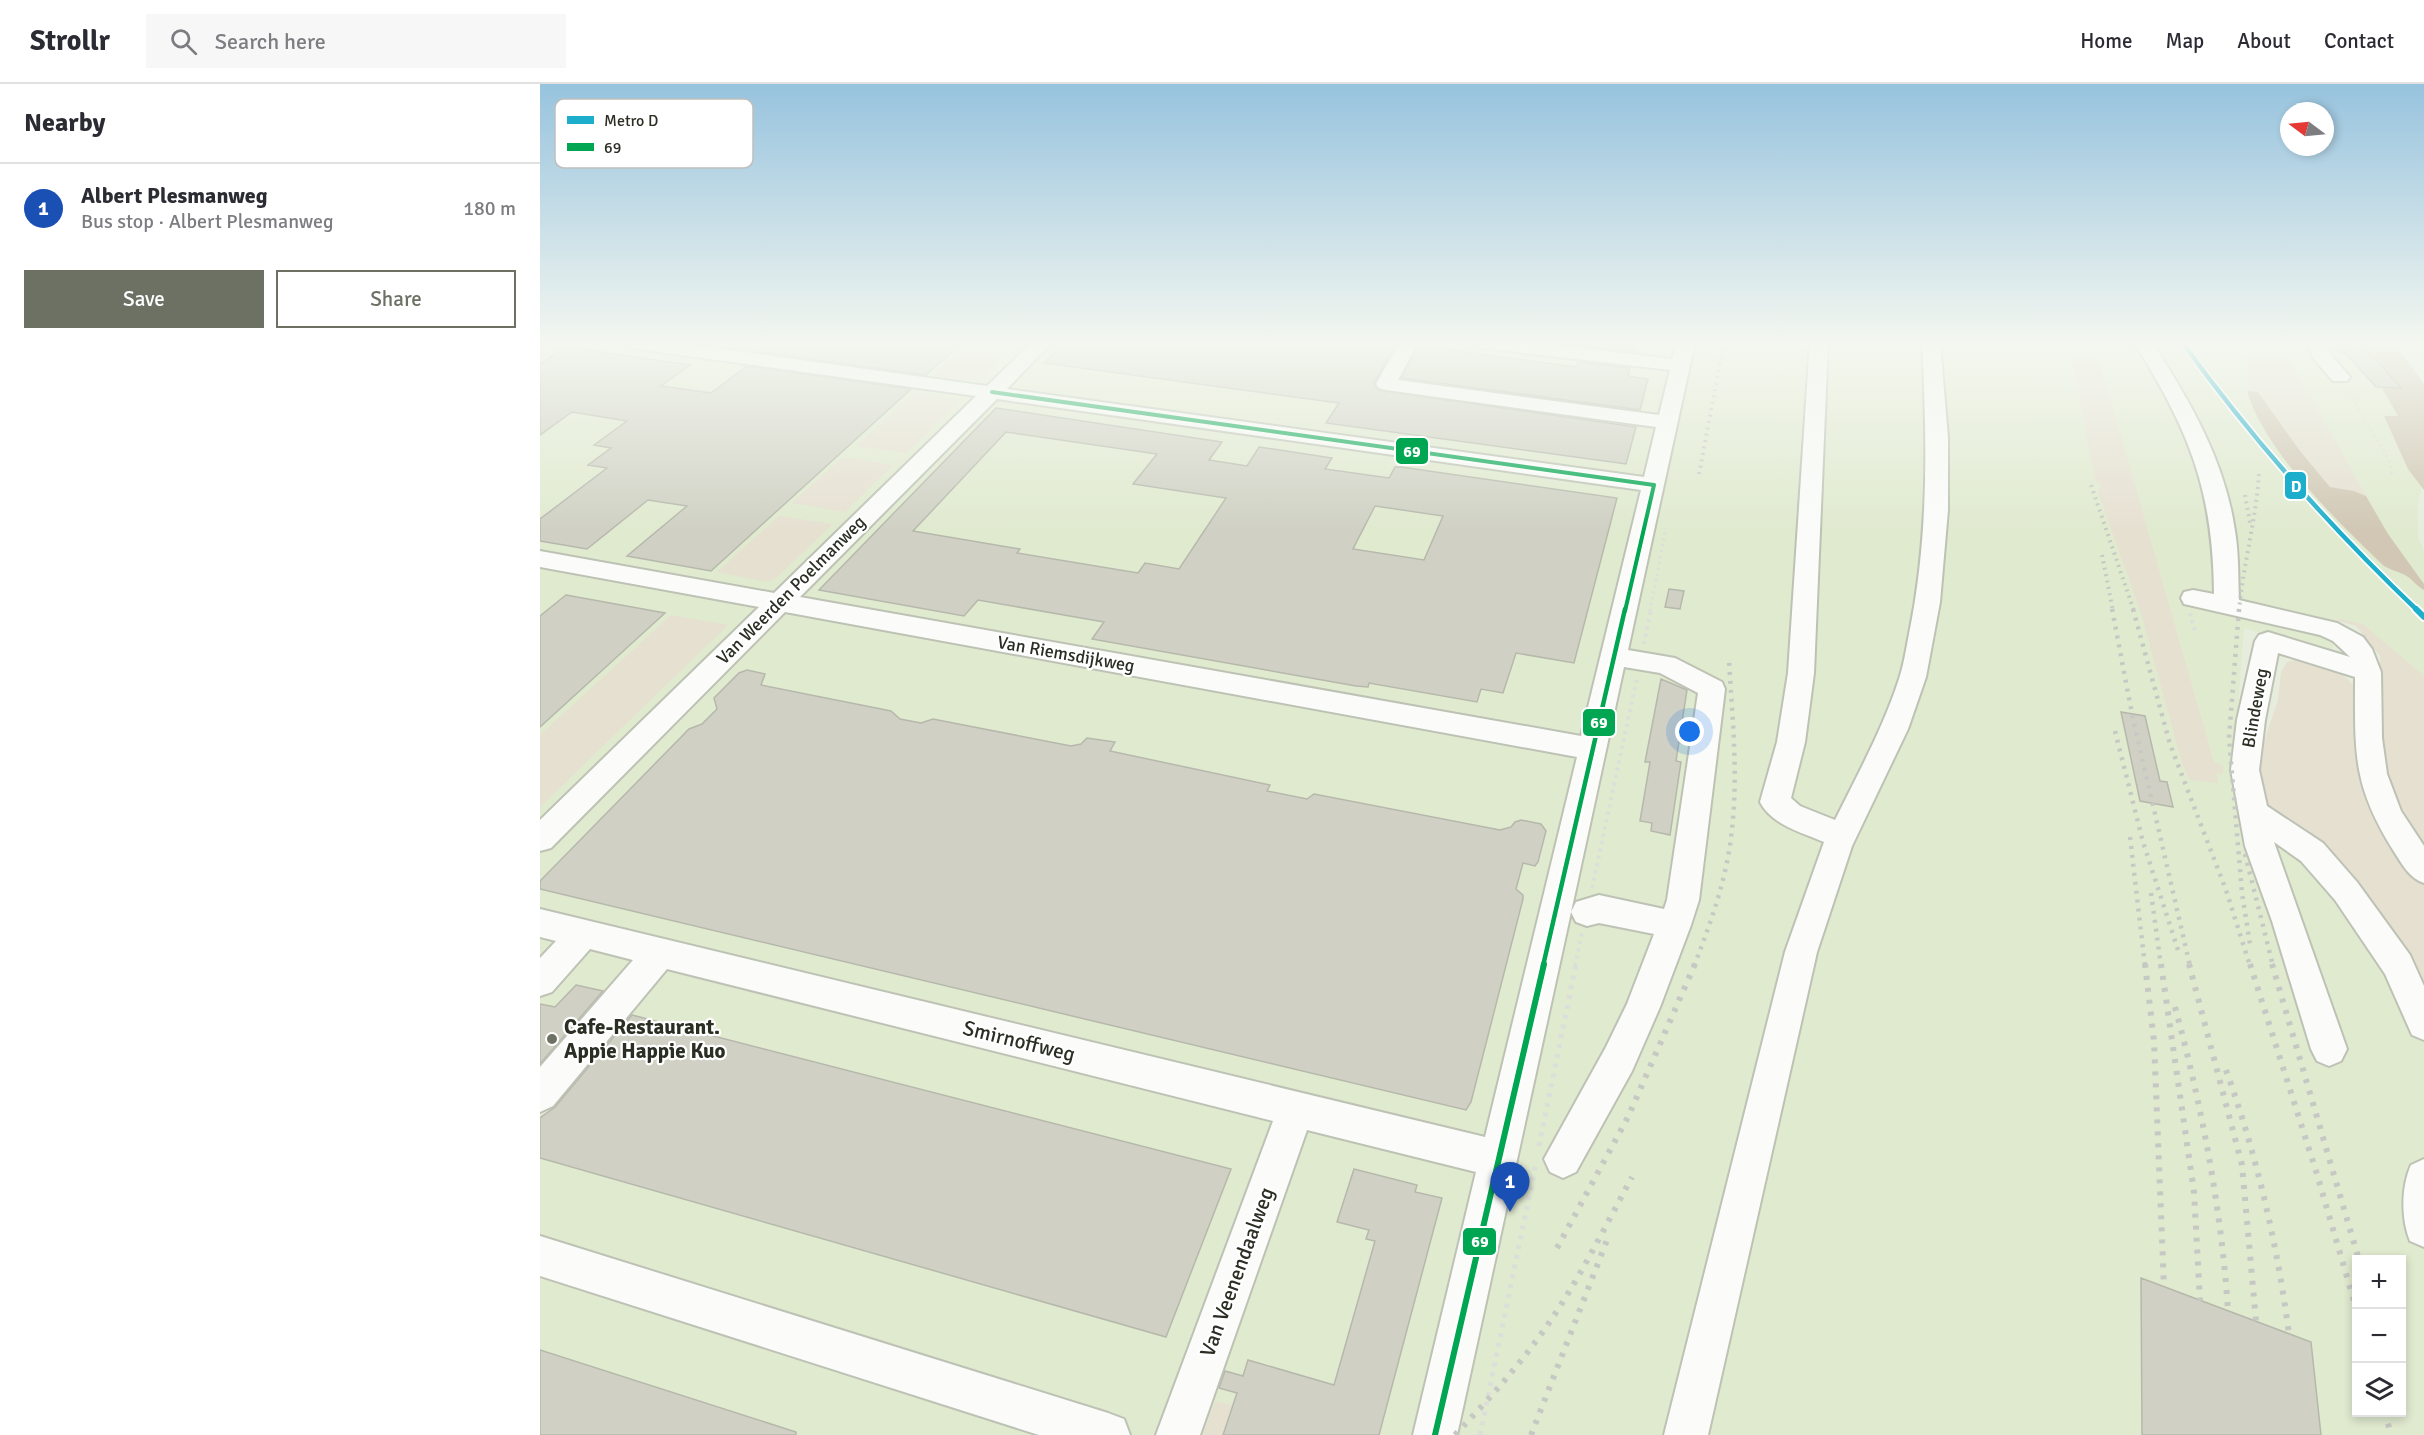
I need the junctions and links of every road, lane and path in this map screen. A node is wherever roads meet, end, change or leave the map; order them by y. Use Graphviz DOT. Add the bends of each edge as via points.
graph roads {
  1 [pos="979,405"];
  2 [pos="1085,405"];
  3 [pos="1542,405"];
  4 [pos="1672,405"];
  5 [pos="1816,405"];
  6 [pos="1934,405"];
  7 [pos="2179,405"];
  8 [pos="2356,405"];
  9 [pos="1668,422"];
  10 [pos="2392,476"];
  11 [pos="1654,485"];
  12 [pos="540,559"];
  13 [pos="2193,598"];
  14 [pos="779,603"];
  15 [pos="2227,605"];
  16 [pos="1612,656"];
  17 [pos="2368,672"];
  18 [pos="1593,749"];
  19 [pos="2253,812"];
  20 [pos="1841,836"];
  21 [pos="540,839"];
  22 [pos="2424,870"];
  23 [pos="1631,921"];
  24 [pos="1674,925"];
  25 [pos="554,932"];
  26 [pos="660,953"];
  27 [pos="540,981"];
  28 [pos="2424,1024"];
  29 [pos="2329,1049"];
  30 [pos="540,1094"];
  31 [pos="1296,1109"];
  32 [pos="1498,1159"];
  33 [pos="1563,1159"];
  34 [pos="2424,1178"];
  35 [pos="2424,1227"];
  36 [pos="540,1256"];
  37 [pos="1108,1435"];
  38 [pos="1178,1435"];
  39 [pos="1435,1435"];
  40 [pos="1686,1435"];
  1 -- 14 [label="street, Van Weerden Poelmanweg"];
  2 -- 11 [label="street"];
  3 -- 9 [label="street"];
  4 -- 9 [label="street"];
  5 -- 20 [label="street" via="1803,645 1791,742 1775,802 1789,814"];
  6 -- 20 [label="street" via="1938,473 1928,602 1907,694 1894,729"];
  7 -- 15 [label="street" via="2195,434 2223,522"];
  8 -- 10 [label="path" via="2390,462"];
  9 -- 11 [label="street"];
  11 -- 16 [label="street"];
  12 -- 14 [label="street, Van Riemsdijkweg"];
  13 -- 15 [label="street"];
  14 -- 18 [label="street, Van Riemsdijkweg"];
  14 -- 21 [label="street, Van Weerden Poelmanweg"];
  15 -- 17 [label="street" via="2334,630 2358,648"];
  16 -- 18 [label="street"];
  16 -- 24 [label="street" via="1666,665 1712,689 1688,878"];
  17 -- 19 [label="street, Blindeweg" via="2268,641 2245,770"];
  17 -- 22 [label="street" via="2372,772 2386,810"];
  18 -- 32 [label="street"];
  19 -- 28 [label="street" via="2312,852 2385,945"];
  19 -- 29 [label="street" via="2260,846"];
  20 -- 40 [label="street" via="1796,972"];
  23 -- 24 [label="street"];
  24 -- 33 [label="street" via="1659,971 1624,1049"];
  25 -- 26 [label="street, Smirnoffweg"];
  25 -- 27 [label="street"];
  26 -- 30 [label="street"];
  26 -- 31 [label="street, Smirnoffweg"];
  31 -- 32 [label="street, Smirnoffweg"];
  31 -- 38 [label="street, Van Veenendaalweg"];
  32 -- 39 [label="street"];
  34 -- 35 [label="street"];
  36 -- 37 [label="street"];
}
